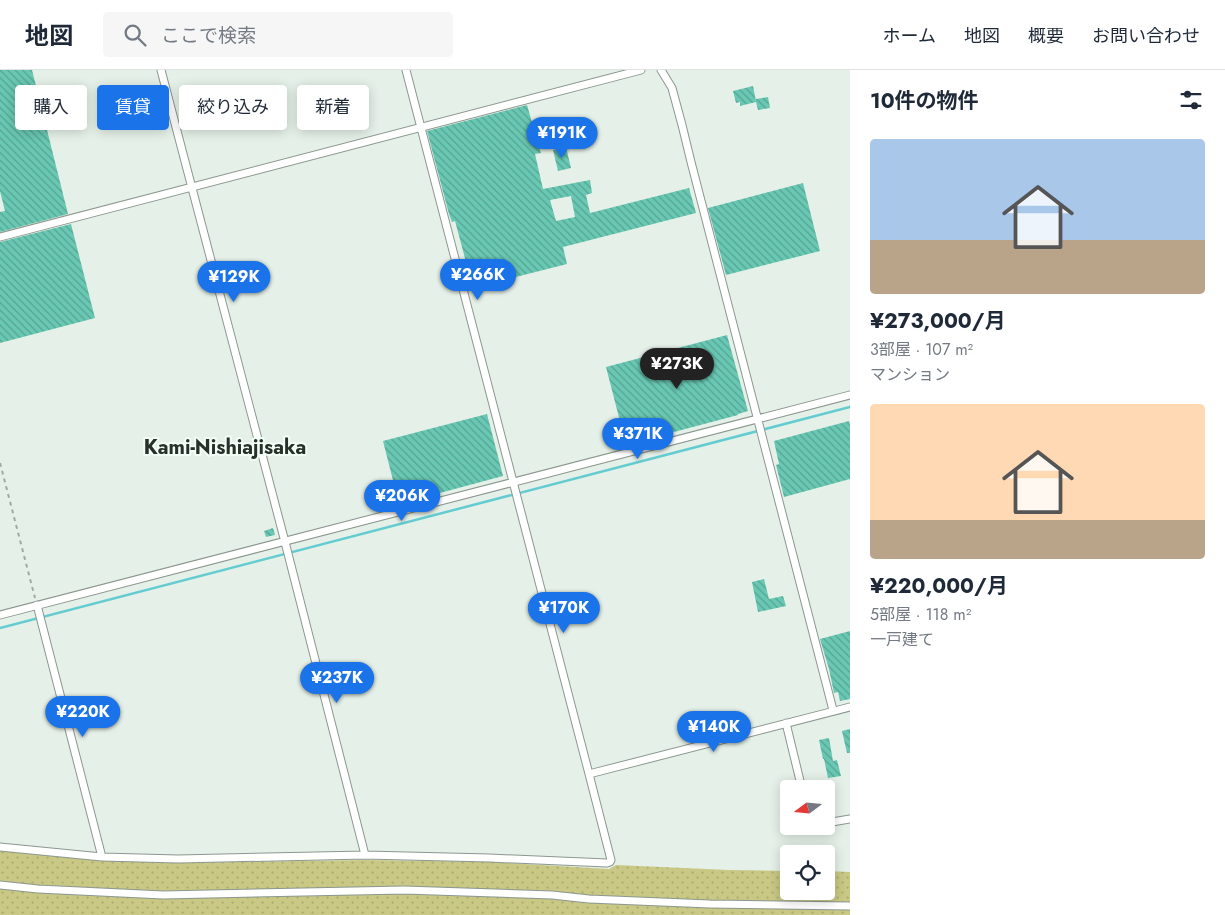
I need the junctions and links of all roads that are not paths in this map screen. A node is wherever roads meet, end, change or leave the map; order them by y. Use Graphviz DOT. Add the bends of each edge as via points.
graph roads {
  1 [pos="161,70"];
  2 [pos="406,70"];
  3 [pos="641,70"];
  4 [pos="661,70"];
  5 [pos="422,127"];
  6 [pos="192,187"];
  7 [pos="0,238"];
  8 [pos="850,395"];
  9 [pos="759,422"];
  10 [pos="514,485"];
  11 [pos="286,545"];
  12 [pos="38,609"];
  13 [pos="0,615"];
  14 [pos="850,707"];
  15 [pos="833,710"];
  16 [pos="786,723"];
  17 [pos="589,774"];
  18 [pos="800,780"];
  19 [pos="850,820"];
  20 [pos="835,822"];
  21 [pos="0,847"];
  22 [pos="365,855"];
  23 [pos="102,857"];
  24 [pos="0,885"];
  25 [pos="848,905"];
  1 -- 6 [label="street"];
  2 -- 5 [label="street"];
  3 -- 5 [label="street"];
  4 -- 9 [label="street" via="672,88"];
  5 -- 6 [label="street"];
  5 -- 10 [label="street"];
  6 -- 7 [label="street"];
  6 -- 11 [label="street"];
  8 -- 9 [label="street"];
  9 -- 10 [label="street"];
  9 -- 15 [label="street"];
  10 -- 11 [label="street"];
  10 -- 17 [label="street"];
  11 -- 12 [label="street"];
  11 -- 22 [label="street"];
  12 -- 13 [label="street"];
  12 -- 23 [label="street"];
  14 -- 15 [label="street"];
  15 -- 16 [label="street"];
  16 -- 17 [label="street"];
  16 -- 18 [label="street"];
  17 -- 22 [label="street" via="610,862"];
  19 -- 20 [label="street"];
  21 -- 23 [label="street"];
  22 -- 23 [label="street" via="178,859"];
  24 -- 25 [label="street" via="163,895 404,890 710,904"];
}
